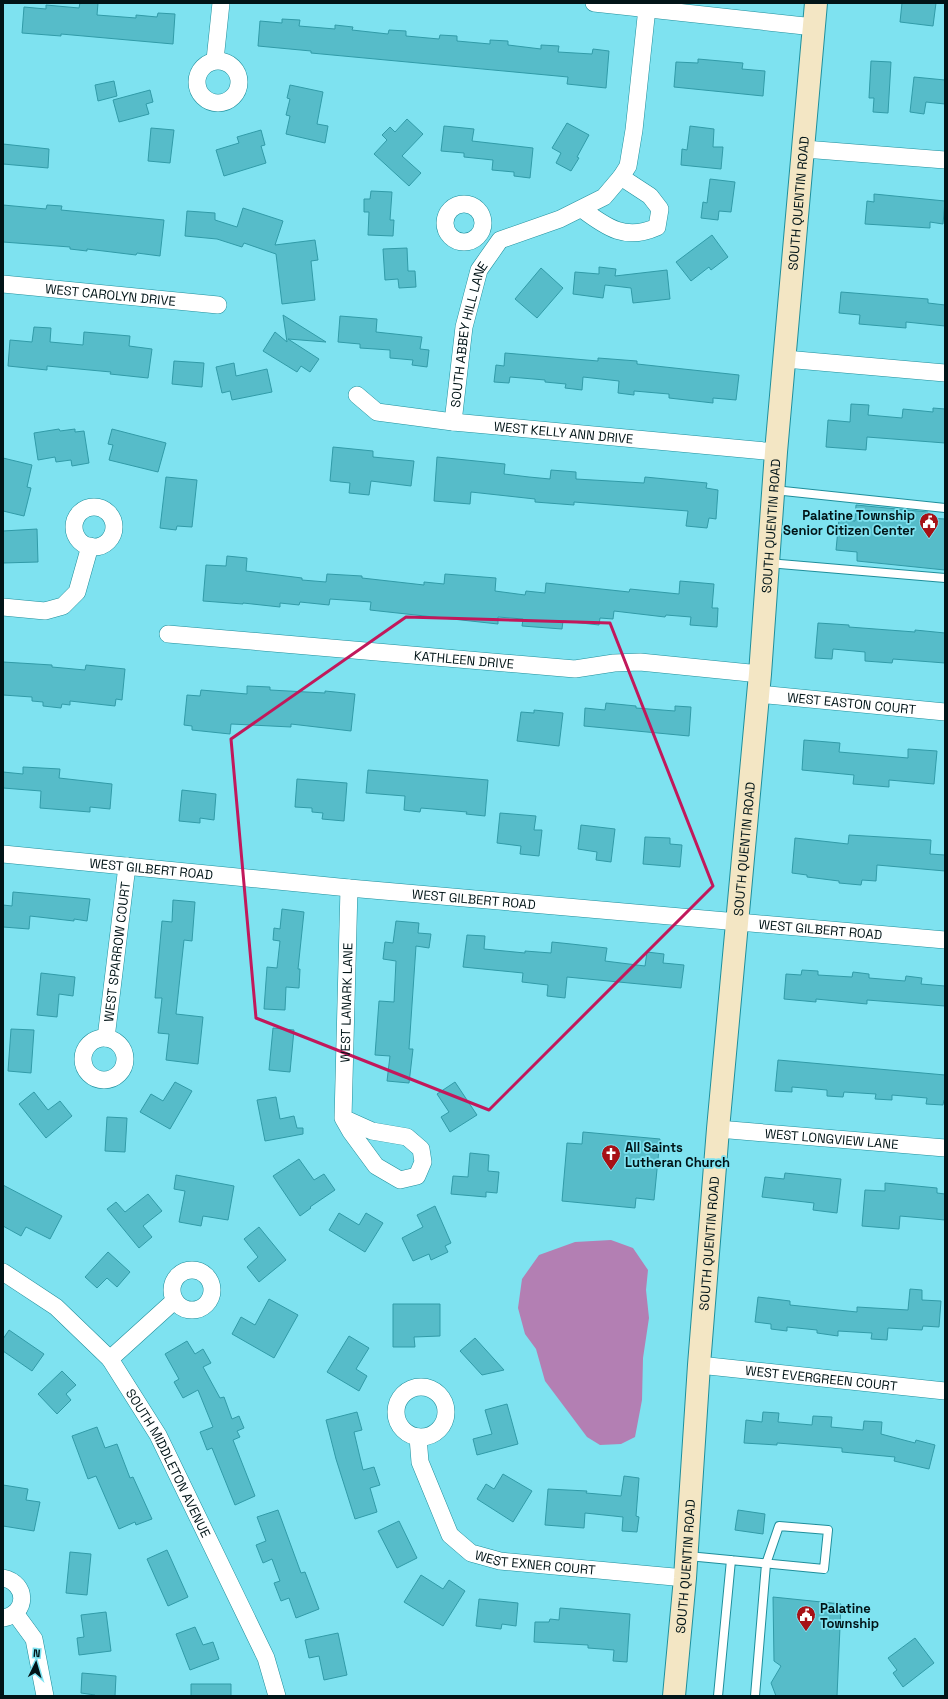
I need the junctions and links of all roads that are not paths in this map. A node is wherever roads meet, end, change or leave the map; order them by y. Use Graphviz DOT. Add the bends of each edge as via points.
graph roads {
  1 [pos="221,3"];
  2 [pos="594,3"];
  3 [pos="816,3"];
  4 [pos="647,8"];
  5 [pos="814,27"];
  6 [pos="215,60"];
  7 [pos="804,148"];
  8 [pos="945,160"];
  9 [pos="621,177"];
  10 [pos="582,209"];
  11 [pos="477,237"];
  12 [pos="492,252"];
  13 [pos="3,284"];
  14 [pos="218,305"];
  15 [pos="785,359"];
  16 [pos="945,373"];
  17 [pos="357,395"];
  18 [pos="453,422"];
  19 [pos="776,452"];
  20 [pos="774,489"];
  21 [pos="945,508"];
  22 [pos="90,546"];
  23 [pos="768,563"];
  24 [pos="945,578"];
  25 [pos="3,607"];
  26 [pos="168,634"];
  27 [pos="759,684"];
  28 [pos="945,712"];
  29 [pos="3,854"];
  30 [pos="127,866"];
  31 [pos="349,888"];
  32 [pos="737,922"];
  33 [pos="945,940"];
  34 [pos="106,1038"];
  35 [pos="343,1118"];
  36 [pos="718,1129"];
  37 [pos="945,1148"];
  38 [pos="3,1272"];
  39 [pos="174,1301"];
  40 [pos="110,1359"];
  41 [pos="699,1364"];
  42 [pos="945,1390"];
  43 [pos="418,1436"];
  44 [pos="686,1556"];
  45 [pos="731,1560"];
  46 [pos="766,1564"];
  47 [pos="3,1578"];
  48 [pos="685,1578"];
  49 [pos="9,1616"];
  50 [pos="45,1696"];
  51 [pos="277,1696"];
  52 [pos="674,1696"];
  53 [pos="718,1696"];
  54 [pos="755,1696"];
  1 -- 6 [label="street"];
  2 -- 4 [label="street"];
  3 -- 5 [label="main road, SOUTH QUENTIN ROAD"];
  4 -- 5 [label="street"];
  4 -- 9 [label="street, SOUTH ABBEY HILL LANE" via="634,130 628,166"];
  5 -- 7 [label="main road, SOUTH QUENTIN ROAD"];
  7 -- 8 [label="street"];
  7 -- 15 [label="main road, SOUTH QUENTIN ROAD"];
  9 -- 10 [label="street, SOUTH ABBEY HILL LANE" via="604,197"];
  9 -- 10 [label="street" via="650,196 660,209 658,226 644,233 621,232 605,226"];
  10 -- 12 [label="street, SOUTH ABBEY HILL LANE" via="500,240"];
  11 -- 12 [label="street, SOUTH ABBEY HILL LANE"];
  12 -- 18 [label="street, SOUTH ABBEY HILL LANE" via="479,270 464,327"];
  13 -- 14 [label="street, WEST CAROLYN DRIVE"];
  15 -- 16 [label="street"];
  15 -- 19 [label="main road, SOUTH QUENTIN ROAD"];
  17 -- 18 [label="street, WEST KELLY ANN DRIVE" via="377,412"];
  18 -- 19 [label="street, WEST KELLY ANN DRIVE"];
  19 -- 20 [label="main road, SOUTH QUENTIN ROAD"];
  20 -- 21 [label="lane"];
  20 -- 23 [label="main road, SOUTH QUENTIN ROAD"];
  22 -- 25 [label="street" via="77,592 63,606 45,611"];
  23 -- 24 [label="lane"];
  23 -- 27 [label="main road, SOUTH QUENTIN ROAD"];
  26 -- 27 [label="street, KATHLEEN DRIVE" via="575,669 614,662 640,662"];
  27 -- 28 [label="street, WEST EASTON COURT"];
  27 -- 32 [label="main road, SOUTH QUENTIN ROAD"];
  29 -- 30 [label="street, WEST GILBERT ROAD"];
  30 -- 31 [label="street, WEST GILBERT ROAD"];
  30 -- 34 [label="street, WEST SPARROW COURT"];
  31 -- 32 [label="street, WEST GILBERT ROAD"];
  31 -- 35 [label="street, WEST LANARK LANE"];
  32 -- 33 [label="street, WEST GILBERT ROAD"];
  32 -- 36 [label="main road, SOUTH QUENTIN ROAD"];
  35 -- 35 [label="street" via="376,1166 400,1180 417,1176 423,1162 421,1149 407,1137 372,1131"];
  36 -- 37 [label="street, WEST LONGVIEW LANE"];
  36 -- 41 [label="main road, SOUTH QUENTIN ROAD"];
  38 -- 40 [label="street, SOUTH MIDDLETON AVENUE" via="56,1306"];
  39 -- 40 [label="street"];
  40 -- 51 [label="street, SOUTH MIDDLETON AVENUE" via="158,1435 266,1658"];
  41 -- 42 [label="street, WEST EVERGREEN COURT"];
  41 -- 44 [label="main road, SOUTH QUENTIN ROAD"];
  43 -- 48 [label="street, WEST EXNER COURT" via="420,1462 450,1535 471,1553 500,1561"];
  44 -- 45 [label="lane"];
  44 -- 48 [label="main road, SOUTH QUENTIN ROAD"];
  45 -- 46 [label="lane"];
  45 -- 53 [label="lane"];
  46 -- 46 [label="lane" via="779,1526 828,1530 824,1569"];
  46 -- 54 [label="lane"];
  47 -- 49 [label="street" via="10,1579 21,1591 20,1606"];
  48 -- 52 [label="main road, SOUTH QUENTIN ROAD"];
  49 -- 50 [label="street" via="34,1639"];
}
